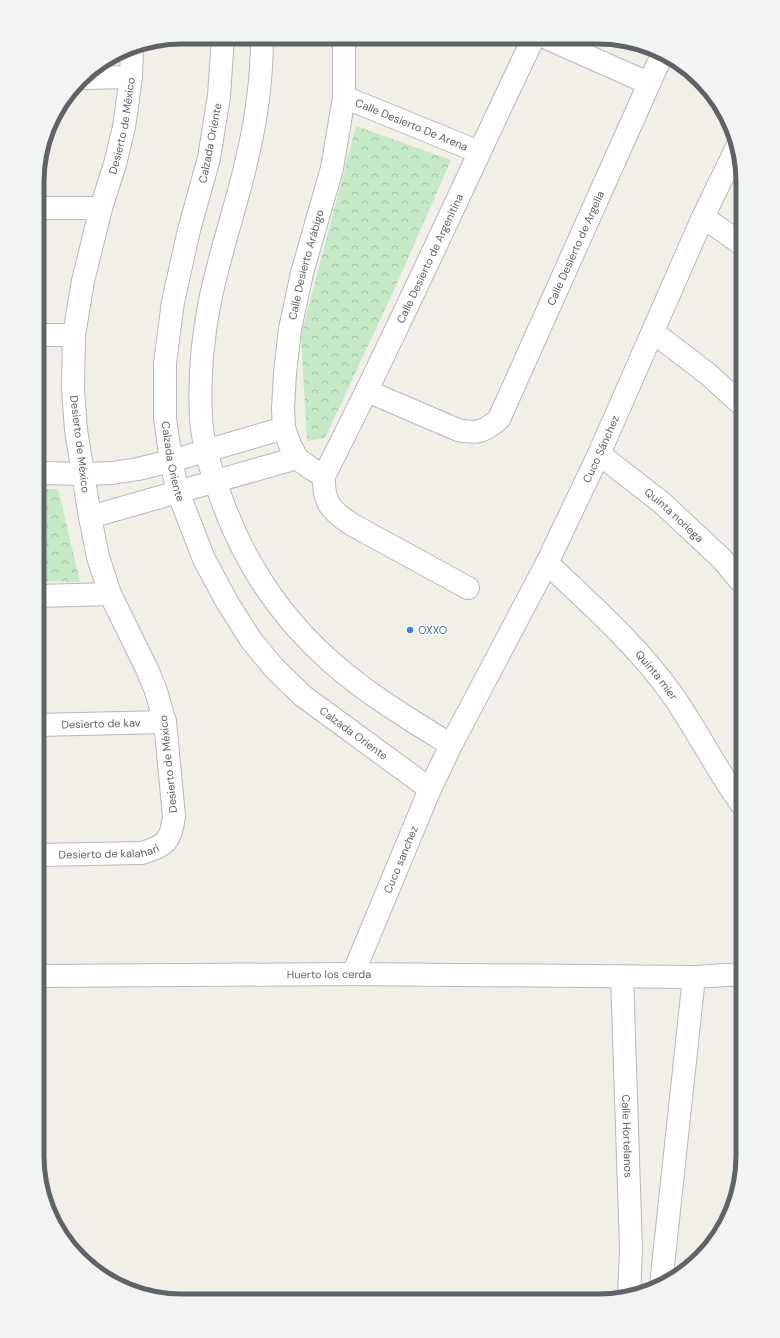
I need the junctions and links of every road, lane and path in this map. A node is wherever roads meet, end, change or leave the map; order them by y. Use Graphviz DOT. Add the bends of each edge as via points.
graph roads {
  1 [pos="223,44"];
  2 [pos="262,44"];
  3 [pos="344,44"];
  4 [pos="531,44"];
  5 [pos="560,44"];
  6 [pos="132,54"];
  7 [pos="660,59"];
  8 [pos="131,77"];
  9 [pos="91,78"];
  10 [pos="648,83"];
  11 [pos="344,98"];
  12 [pos="479,152"];
  13 [pos="733,155"];
  14 [pos="44,208"];
  15 [pos="101,208"];
  16 [pos="704,217"];
  17 [pos="736,240"];
  18 [pos="653,332"];
  19 [pos="44,335"];
  20 [pos="74,335"];
  21 [pos="367,391"];
  22 [pos="736,400"];
  23 [pos="284,428"];
  24 [pos="206,450"];
  25 [pos="599,454"];
  26 [pos="297,458"];
  27 [pos="171,461"];
  28 [pos="44,473"];
  29 [pos="84,474"];
  30 [pos="324,476"];
  31 [pos="215,482"];
  32 [pos="178,492"];
  33 [pos="90,517"];
  34 [pos="547,563"];
  35 [pos="736,575"];
  36 [pos="468,588"];
  37 [pos="110,594"];
  38 [pos="44,596"];
  39 [pos="165,722"];
  40 [pos="44,726"];
  41 [pos="451,745"];
  42 [pos="430,789"];
  43 [pos="736,796"];
  44 [pos="172,832"];
  45 [pos="44,855"];
  46 [pos="353,974"];
  47 [pos="736,975"];
  48 [pos="44,976"];
  49 [pos="622,976"];
  50 [pos="694,978"];
  51 [pos="662,1278"];
  52 [pos="629,1290"];
  1 -- 27 [label="street, Calzada Oriente" via="219,96 209,158 189,230 175,295 165,363 166,418"];
  2 -- 24 [label="street" via="256,116 209,305 202,358 201,418"];
  3 -- 11 [label="street, Calle Desierto Arábigo"];
  4 -- 12 [label="street, Calle Desierto de Argenitina"];
  5 -- 10 [label="street"];
  6 -- 8 [label="street, Desierto de México"];
  7 -- 10 [label="street, Calle Desierto de Argelia"];
  8 -- 9 [label="street"];
  8 -- 15 [label="street, Desierto de México" via="124,127"];
  10 -- 21 [label="street, Calle Desierto de Argelia" via="499,419 489,428 470,433"];
  11 -- 12 [label="street, Calle Desierto De Arena"];
  11 -- 23 [label="street, Calle Desierto Arábigo" via="332,168 302,273 290,329 285,373"];
  12 -- 21 [label="street, Calle Desierto de Argenitina"];
  13 -- 16 [label="street, Cuco Sánchez"];
  14 -- 15 [label="street"];
  15 -- 20 [label="street, Desierto de México" via="83,281"];
  16 -- 17 [label="street"];
  16 -- 18 [label="street, Cuco Sánchez"];
  18 -- 22 [label="street" via="708,374"];
  18 -- 25 [label="street, Cuco Sánchez"];
  19 -- 20 [label="street"];
  20 -- 29 [label="street, Desierto de México" via="73,390 76,430"];
  21 -- 30 [label="street, Calle Desierto de Argenitina"];
  23 -- 24 [label="street"];
  23 -- 26 [label="street, Calle Desierto Arábigo"];
  24 -- 27 [label="street"];
  24 -- 31 [label="street"];
  25 -- 34 [label="street, Cuco Sánchez"];
  25 -- 35 [label="street, Quinta noriega" via="661,502 722,558"];
  26 -- 30 [label="street, Calle Desierto Arábigo"];
  26 -- 31 [label="street"];
  27 -- 29 [label="street" via="112,473"];
  27 -- 32 [label="street, Calzada Oriente"];
  28 -- 29 [label="street"];
  29 -- 33 [label="street, Desierto de México"];
  30 -- 36 [label="street" via="324,491 329,505 337,515"];
  31 -- 32 [label="street"];
  31 -- 41 [label="street" via="238,541 260,579 283,612 306,638 330,662 386,705"];
  32 -- 33 [label="street"];
  32 -- 42 [label="street, Calzada Oriente" via="204,559 227,602 251,640 274,668 303,696"];
  33 -- 37 [label="street, Desierto de México" via="98,557"];
  34 -- 41 [label="street, Cuco Sánchez"];
  34 -- 43 [label="street, Quinta mier" via="639,654 666,686"];
  37 -- 38 [label="street"];
  37 -- 39 [label="street, Desierto de México" via="147,669"];
  39 -- 40 [label="street, Desierto de kav"];
  39 -- 44 [label="street, Desierto de México" via="174,816"];
  41 -- 42 [label="street, Cuco sanchez"];
  42 -- 46 [label="street, Cuco sanchez"];
  44 -- 45 [label="street, Desierto de kalahari" via="166,842 156,849 142,853"];
  46 -- 48 [label="street, Huerto los cerda"];
  46 -- 49 [label="street, Huerto los cerda"];
  47 -- 50 [label="street, Huerto los cerda"];
  49 -- 50 [label="street, Huerto los cerda"];
  49 -- 52 [label="street, Calle Hortelanos"];
  50 -- 51 [label="street"];
}
